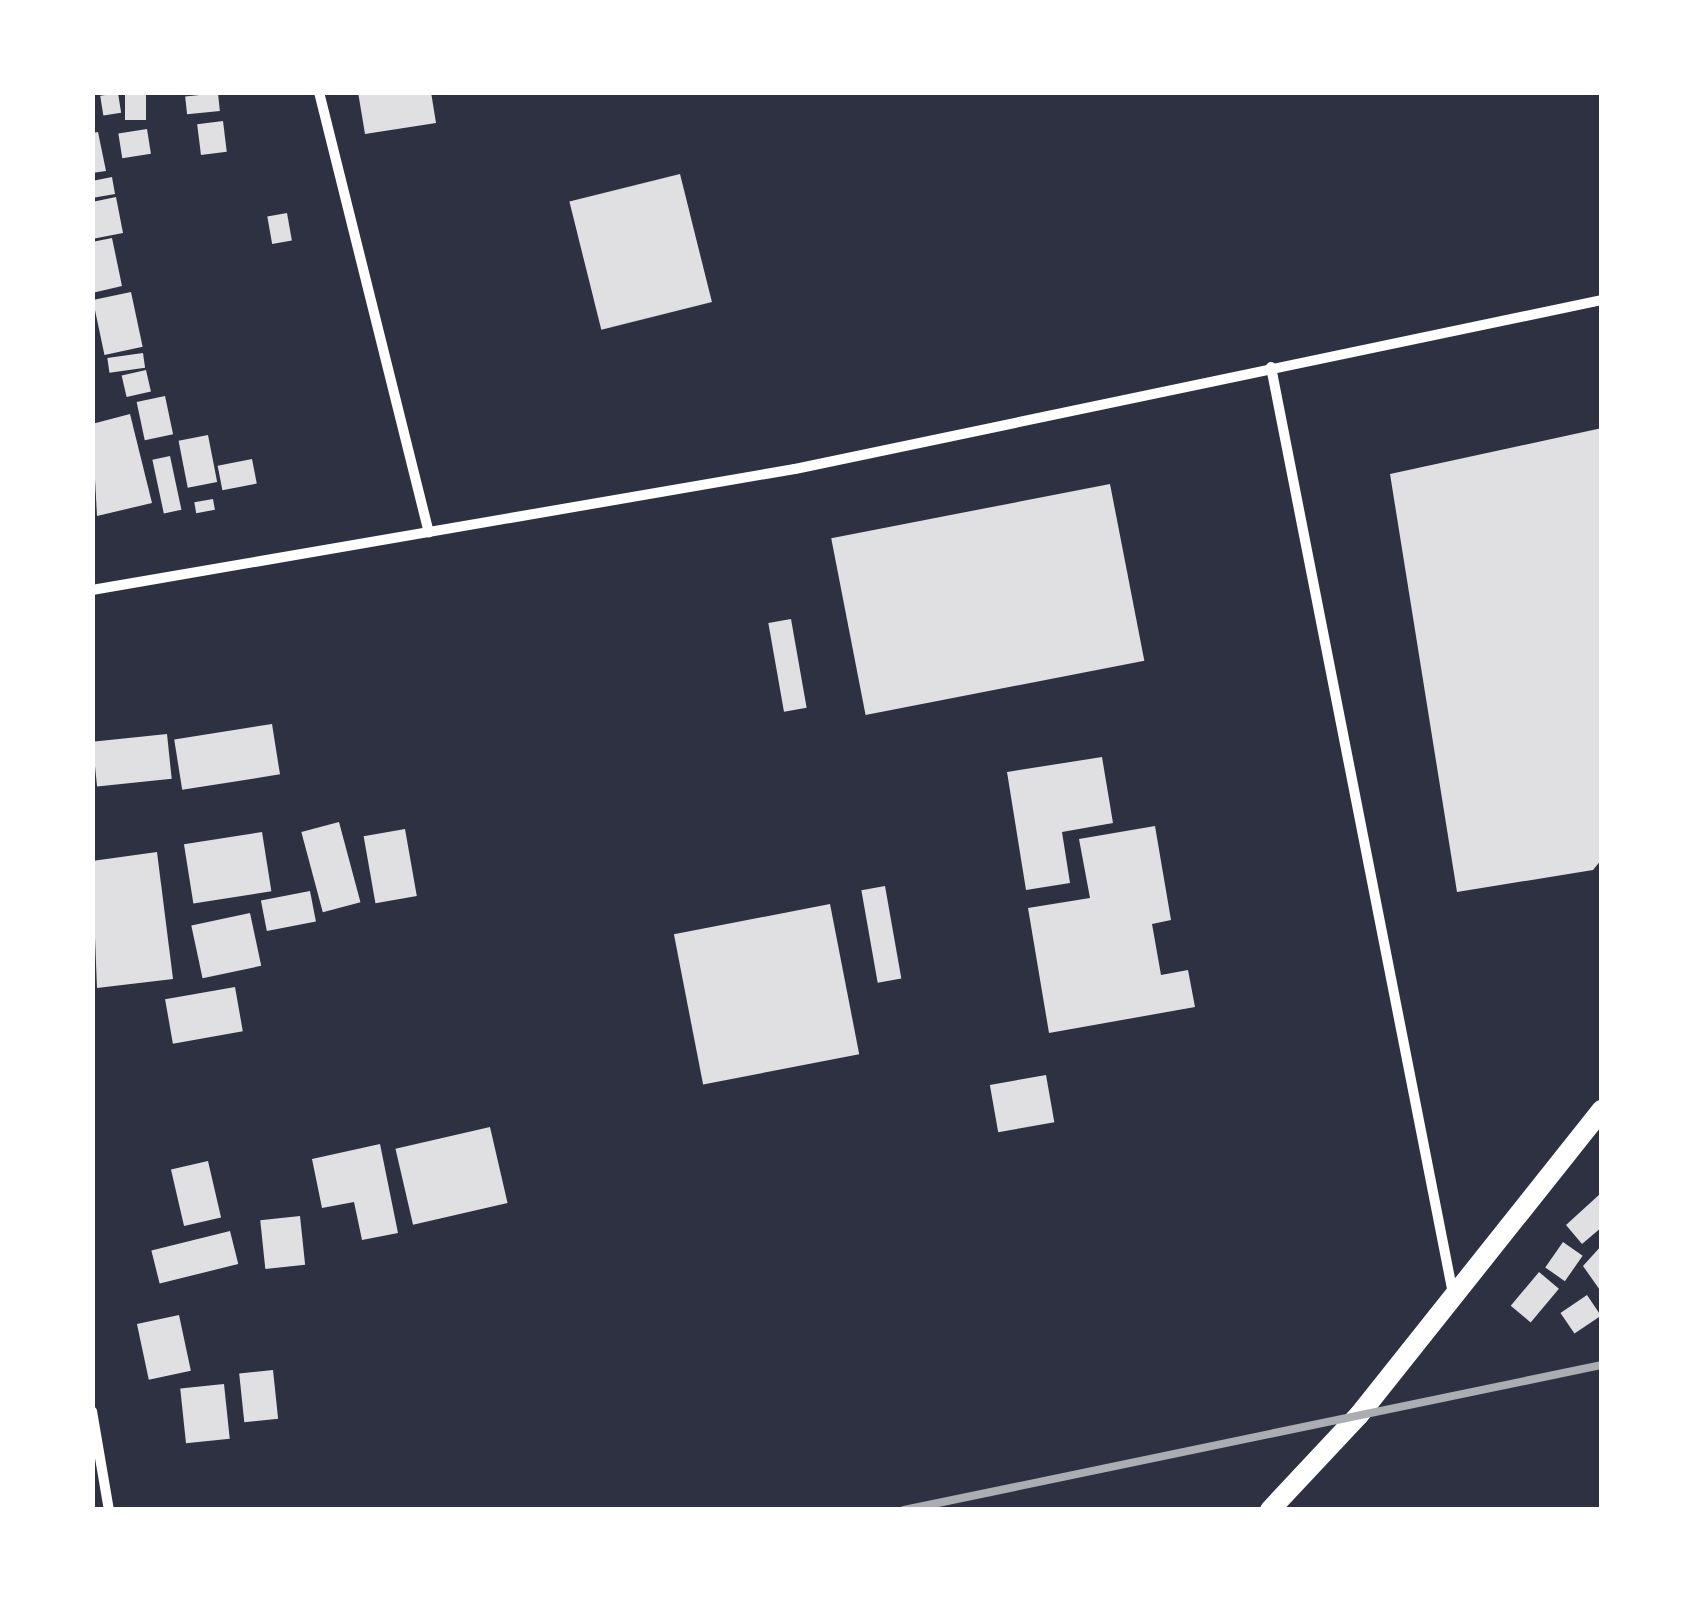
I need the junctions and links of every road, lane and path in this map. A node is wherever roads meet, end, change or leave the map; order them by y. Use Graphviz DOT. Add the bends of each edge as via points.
graph roads {
  1 [pos="319,92"];
  2 [pos="1602,300"];
  3 [pos="1270,367"];
  4 [pos="430,532"];
  5 [pos="92,590"];
  6 [pos="1602,1110"];
  7 [pos="1452,1289"];
  8 [pos="92,1410"];
  9 [pos="110,1510"];
  10 [pos="1270,1510"];
  1 -- 4 [label="street"];
  2 -- 3 [label="street"];
  3 -- 4 [label="street" via="795,469"];
  3 -- 7 [label="street"];
  4 -- 5 [label="street"];
  6 -- 7 [label="main road"];
  7 -- 10 [label="main road" via="1359,1415"];
  8 -- 9 [label="street"];
}
